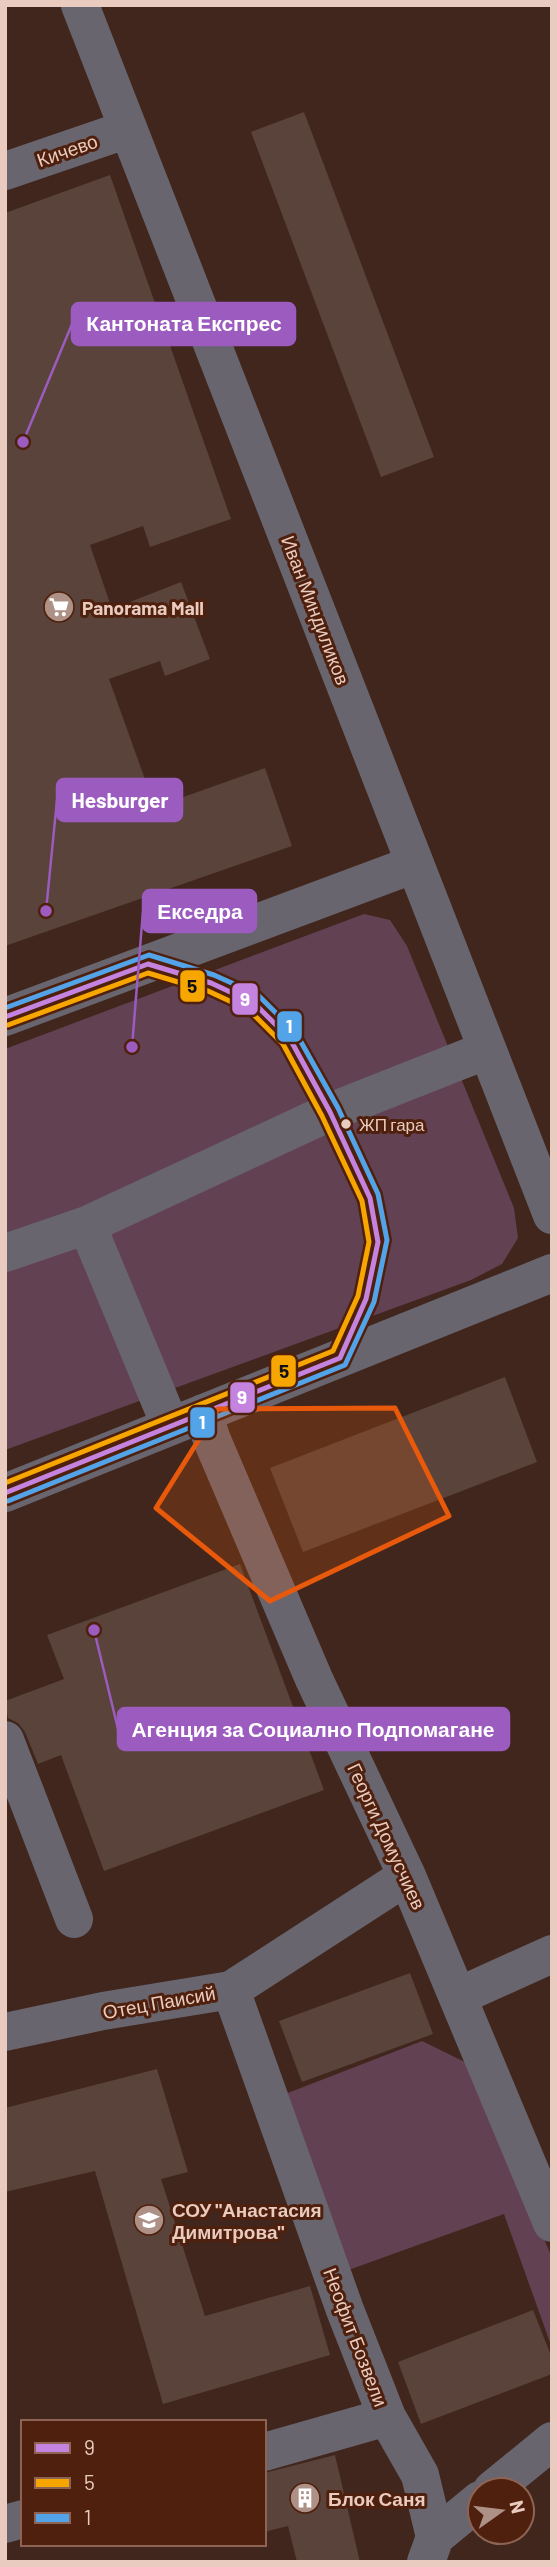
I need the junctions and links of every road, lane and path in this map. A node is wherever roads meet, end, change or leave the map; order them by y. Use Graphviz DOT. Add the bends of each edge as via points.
graph roads {
  1 [pos="80,5"];
  2 [pos="128,129"];
  3 [pos="5,171"];
  4 [pos="415,864"];
  5 [pos="5,1017"];
  6 [pos="487,1050"];
  7 [pos="552,1216"];
  8 [pos="87,1225"];
  9 [pos="5,1253"];
  10 [pos="552,1273"];
  11 [pos="186,1419"];
  12 [pos="5,1493"];
  13 [pos="5,1740"];
  14 [pos="407,1876"];
  15 [pos="74,1919"];
  16 [pos="552,1954"];
  17 [pos="231,1990"];
  18 [pos="459,1996"];
  19 [pos="5,2032"];
  20 [pos="552,2223"];
  21 [pos="387,2417"];
  22 [pos="552,2441"];
  23 [pos="266,2451"];
  24 [pos="509,2476"];
  25 [pos="466,2514"];
  26 [pos="430,2549"];
  1 -- 2 [label="street, Иван Миндиликов"];
  2 -- 3 [label="street, Кичево"];
  2 -- 4 [label="street, Иван Миндиликов"];
  4 -- 5 [label="street"];
  4 -- 6 [label="street, Иван Миндиликов"];
  6 -- 7 [label="street, Иван Миндиликов"];
  6 -- 8 [label="street" via="330,1112"];
  8 -- 9 [label="street"];
  8 -- 11 [label="street, Георги Домусчиев"];
  10 -- 11 [label="street"];
  11 -- 12 [label="street"];
  11 -- 14 [label="street, Георги Домусчиев" via="212,1440 290,1626"];
  13 -- 15 [label="street"];
  14 -- 17 [label="street, Отец Паисий"];
  14 -- 18 [label="street, Георги Домусчиев"];
  16 -- 18 [label="street"];
  17 -- 19 [label="street, Отец Паисий"];
  17 -- 21 [label="street, Неофит Бозвели"];
  18 -- 20 [label="street, Георги Домусчиев"];
  21 -- 23 [label="street"];
  21 -- 26 [label="street, Неофит Бозвели" via="421,2475"];
  22 -- 24 [label="street"];
  25 -- 26 [label="street"];
}
